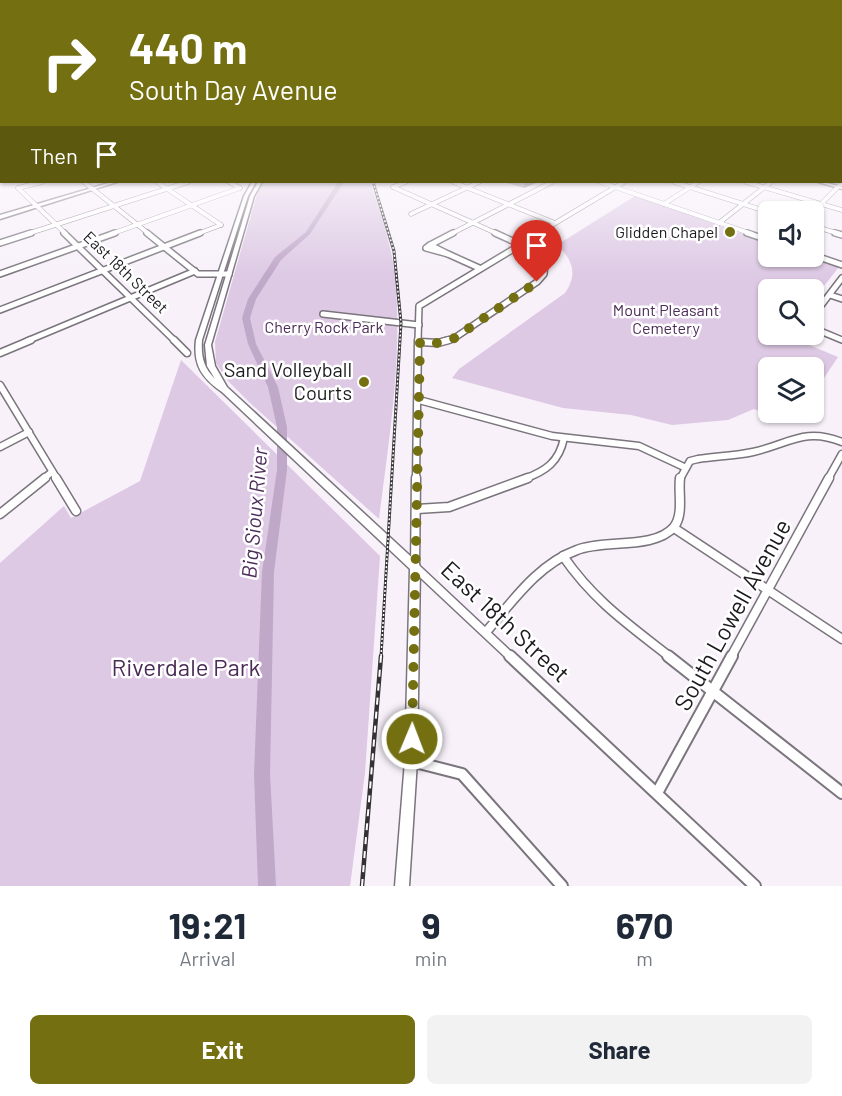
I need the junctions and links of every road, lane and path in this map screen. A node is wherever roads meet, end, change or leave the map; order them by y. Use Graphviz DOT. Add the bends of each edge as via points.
graph roads {
  1 [pos="22,192"];
  2 [pos="79,192"];
  3 [pos="98,192"];
  4 [pos="157,192"];
  5 [pos="172,192"];
  6 [pos="228,192"];
  7 [pos="248,192"];
  8 [pos="254,192"];
  9 [pos="405,192"];
  10 [pos="455,192"];
  11 [pos="480,192"];
  12 [pos="532,192"];
  13 [pos="606,192"];
  14 [pos="630,192"];
  15 [pos="682,192"];
  16 [pos="707,192"];
  17 [pos="757,192"];
  18 [pos="782,192"];
  19 [pos="812,201"];
  20 [pos="430,204"];
  21 [pos="509,204"];
  22 [pos="664,204"];
  23 [pos="743,204"];
  24 [pos="824,205"];
  25 [pos="36,206"];
  26 [pos="115,206"];
  27 [pos="192,206"];
  28 [pos="758,209"];
  29 [pos="842,210"];
  30 [pos="411,214"];
  31 [pos="0,216"];
  32 [pos="472,223"];
  33 [pos="555,223"];
  34 [pos="719,223"];
  35 [pos="56,225"];
  36 [pos="138,225"];
  37 [pos="824,229"];
  38 [pos="842,235"];
  39 [pos="758,237"];
  40 [pos="0,243"];
  41 [pos="519,244"];
  42 [pos="78,246"];
  43 [pos="164,246"];
  44 [pos="824,259"];
  45 [pos="842,265"];
  46 [pos="479,268"];
  47 [pos="102,270"];
  48 [pos="195,271"];
  49 [pos="0,274"];
  50 [pos="229,274"];
  51 [pos="220,275"];
  52 [pos="842,278"];
  53 [pos="830,295"];
  54 [pos="130,298"];
  55 [pos="842,299"];
  56 [pos="824,302"];
  57 [pos="0,310"];
  58 [pos="323,314"];
  59 [pos="419,325"];
  60 [pos="824,333"];
  61 [pos="842,340"];
  62 [pos="420,342"];
  63 [pos="0,353"];
  64 [pos="187,353"];
  65 [pos="0,385"];
  66 [pos="225,390"];
  67 [pos="4,399"];
  68 [pos="419,400"];
  69 [pos="29,432"];
  70 [pos="564,438"];
  71 [pos="842,442"];
  72 [pos="0,447"];
  73 [pos="842,454"];
  74 [pos="684,466"];
  75 [pos="52,472"];
  76 [pos="417,509"];
  77 [pos="76,511"];
  78 [pos="0,514"];
  79 [pos="674,528"];
  80 [pos="563,556"];
  81 [pos="415,567"];
  82 [pos="769,591"];
  83 [pos="486,632"];
  84 [pos="842,639"];
  85 [pos="714,691"];
  86 [pos="411,761"];
  87 [pos="842,793"];
  88 [pos="657,794"];
  89 [pos="402,886"];
  90 [pos="562,886"];
  91 [pos="755,886"];
  1 -- 25 [label="street, East 18th Street"];
  2 -- 25 [label="main road"];
  3 -- 26 [label="street"];
  4 -- 26 [label="street"];
  5 -- 27 [label="street"];
  6 -- 27 [label="street"];
  7 -- 51 [label="main road, East 18th Street"];
  8 -- 50 [label="main road"];
  9 -- 20 [label="street"];
  10 -- 20 [label="street"];
  11 -- 21 [label="street"];
  12 -- 21 [label="street"];
  13 -- 33 [label="street"];
  14 -- 22 [label="street"];
  15 -- 22 [label="street"];
  16 -- 23 [label="street"];
  17 -- 23 [label="street"];
  18 -- 19 [label="street"];
  20 -- 30 [label="street"];
  20 -- 32 [label="street"];
  21 -- 32 [label="street"];
  21 -- 33 [label="street"];
  22 -- 34 [label="street"];
  23 -- 28 [label="street"];
  23 -- 34 [label="street"];
  24 -- 29 [label="street"];
  25 -- 31 [label="main road"];
  25 -- 35 [label="street, East 18th Street"];
  26 -- 35 [label="street"];
  26 -- 36 [label="street"];
  27 -- 36 [label="street"];
  27 -- 43 [label="street" via="221,225"];
  32 -- 41 [label="street"];
  32 -- 46 [label="street" via="426,250 450,254"];
  33 -- 41 [label="street"];
  34 -- 39 [label="street"];
  35 -- 40 [label="street"];
  35 -- 42 [label="street, East 18th Street"];
  36 -- 42 [label="street"];
  36 -- 43 [label="street"];
  37 -- 38 [label="street"];
  41 -- 46 [label="street"];
  41 -- 62 [label="street" via="545,263 541,278 453,339"];
  42 -- 47 [label="street, East 18th Street"];
  42 -- 49 [label="street"];
  43 -- 47 [label="street"];
  43 -- 48 [label="street"];
  44 -- 45 [label="street"];
  46 -- 59 [label="street" via="419,306"];
  47 -- 54 [label="street, East 18th Street"];
  47 -- 57 [label="street"];
  48 -- 51 [label="street" via="204,276"];
  48 -- 54 [label="street"];
  50 -- 51 [label="street"];
  50 -- 66 [label="main road" via="208,350 211,366"];
  51 -- 66 [label="main road, East 18th Street" via="198,351 204,373"];
  52 -- 53 [label="street"];
  53 -- 55 [label="street"];
  53 -- 56 [label="street"];
  54 -- 63 [label="street"];
  54 -- 64 [label="street, East 18th Street"];
  58 -- 59 [label="street"];
  59 -- 62 [label="street"];
  60 -- 61 [label="street"];
  62 -- 68 [label="street"];
  65 -- 67 [label="street"];
  66 -- 81 [label="main road, East 18th Street"];
  67 -- 69 [label="street"];
  68 -- 70 [label="street"];
  68 -- 76 [label="street"];
  69 -- 72 [label="street"];
  69 -- 75 [label="street"];
  70 -- 74 [label="street" via="639,446"];
  70 -- 76 [label="street" via="560,456 541,473 449,507"];
  71 -- 74 [label="street" via="809,433 756,452 698,459"];
  73 -- 82 [label="street, South Lowell Avenue"];
  74 -- 79 [label="street" via="679,473 679,517"];
  75 -- 77 [label="street"];
  75 -- 78 [label="street"];
  76 -- 81 [label="street"];
  79 -- 80 [label="street" via="657,536 579,549"];
  79 -- 82 [label="street"];
  80 -- 83 [label="street" via="543,570"];
  80 -- 85 [label="street" via="583,585 602,603"];
  81 -- 83 [label="street, East 18th Street"];
  81 -- 86 [label="main road"];
  82 -- 84 [label="street"];
  82 -- 85 [label="street, South Lowell Avenue"];
  83 -- 88 [label="street, East 18th Street"];
  85 -- 87 [label="street"];
  85 -- 88 [label="street, South Lowell Avenue"];
  86 -- 89 [label="main road"];
  86 -- 90 [label="street" via="462,774"];
  88 -- 91 [label="street, East 18th Street"];
}
